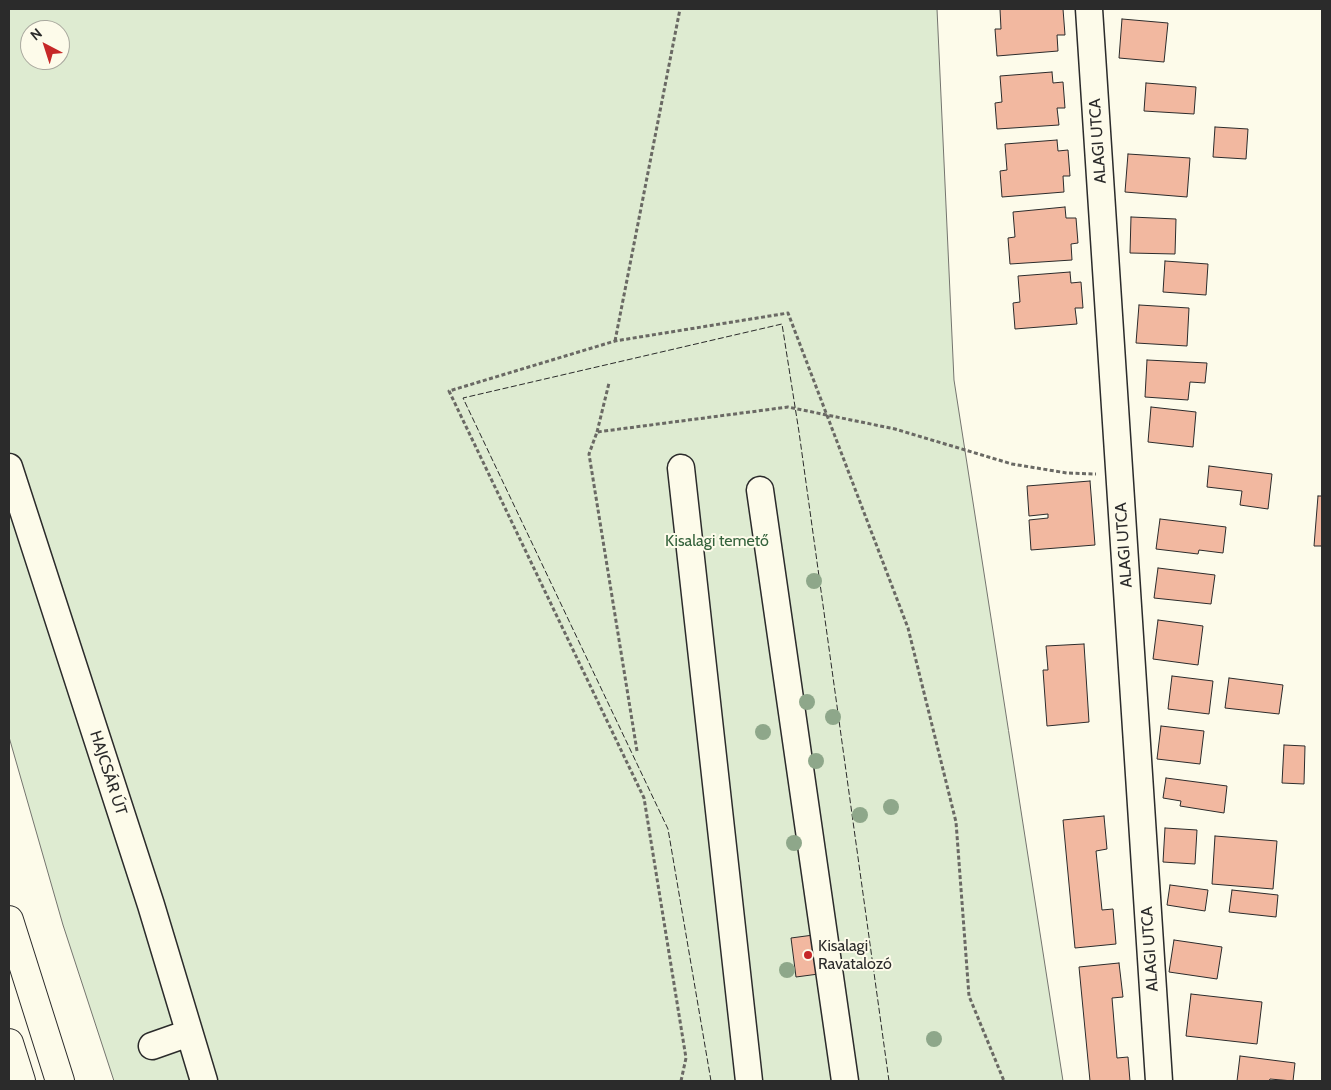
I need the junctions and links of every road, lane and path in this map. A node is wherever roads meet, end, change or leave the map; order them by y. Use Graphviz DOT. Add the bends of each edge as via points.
graph roads {
  1 [pos="680,9"];
  2 [pos="1090,9"];
  3 [pos="615,341"];
  4 [pos="609,383"];
  5 [pos="827,415"];
  6 [pos="597,432"];
  7 [pos="9,467"];
  8 [pos="681,468"];
  9 [pos="1120,474"];
  10 [pos="760,490"];
  11 [pos="637,751"];
  12 [pos="9,920"];
  13 [pos="189,1033"];
  14 [pos="9,1043"];
  15 [pos="152,1046"];
  16 [pos="21,1081"];
  17 [pos="60,1081"];
  18 [pos="204,1081"];
  19 [pos="681,1081"];
  20 [pos="749,1081"];
  21 [pos="845,1081"];
  22 [pos="1004,1081"];
  23 [pos="1159,1081"];
  1 -- 3 [label="path"];
  2 -- 9 [label="street, ALAGI UTCA"];
  3 -- 5 [label="path" via="788,313"];
  3 -- 19 [label="path" via="449,391 644,798 686,1058"];
  4 -- 6 [label="path"];
  5 -- 6 [label="path" via="788,407"];
  5 -- 9 [label="path" via="895,429 1012,464 1067,473"];
  5 -- 22 [label="path" via="908,628 956,822 969,996"];
  6 -- 11 [label="path" via="589,454"];
  7 -- 13 [label="street, HAJCSÁR ÚT"];
  8 -- 20 [label="street"];
  9 -- 23 [label="street, ALAGI UTCA"];
  10 -- 21 [label="street"];
  12 -- 17 [label="highway"];
  13 -- 15 [label="street"];
  13 -- 18 [label="street, HAJCSÁR ÚT"];
  14 -- 16 [label="highway"];
}
